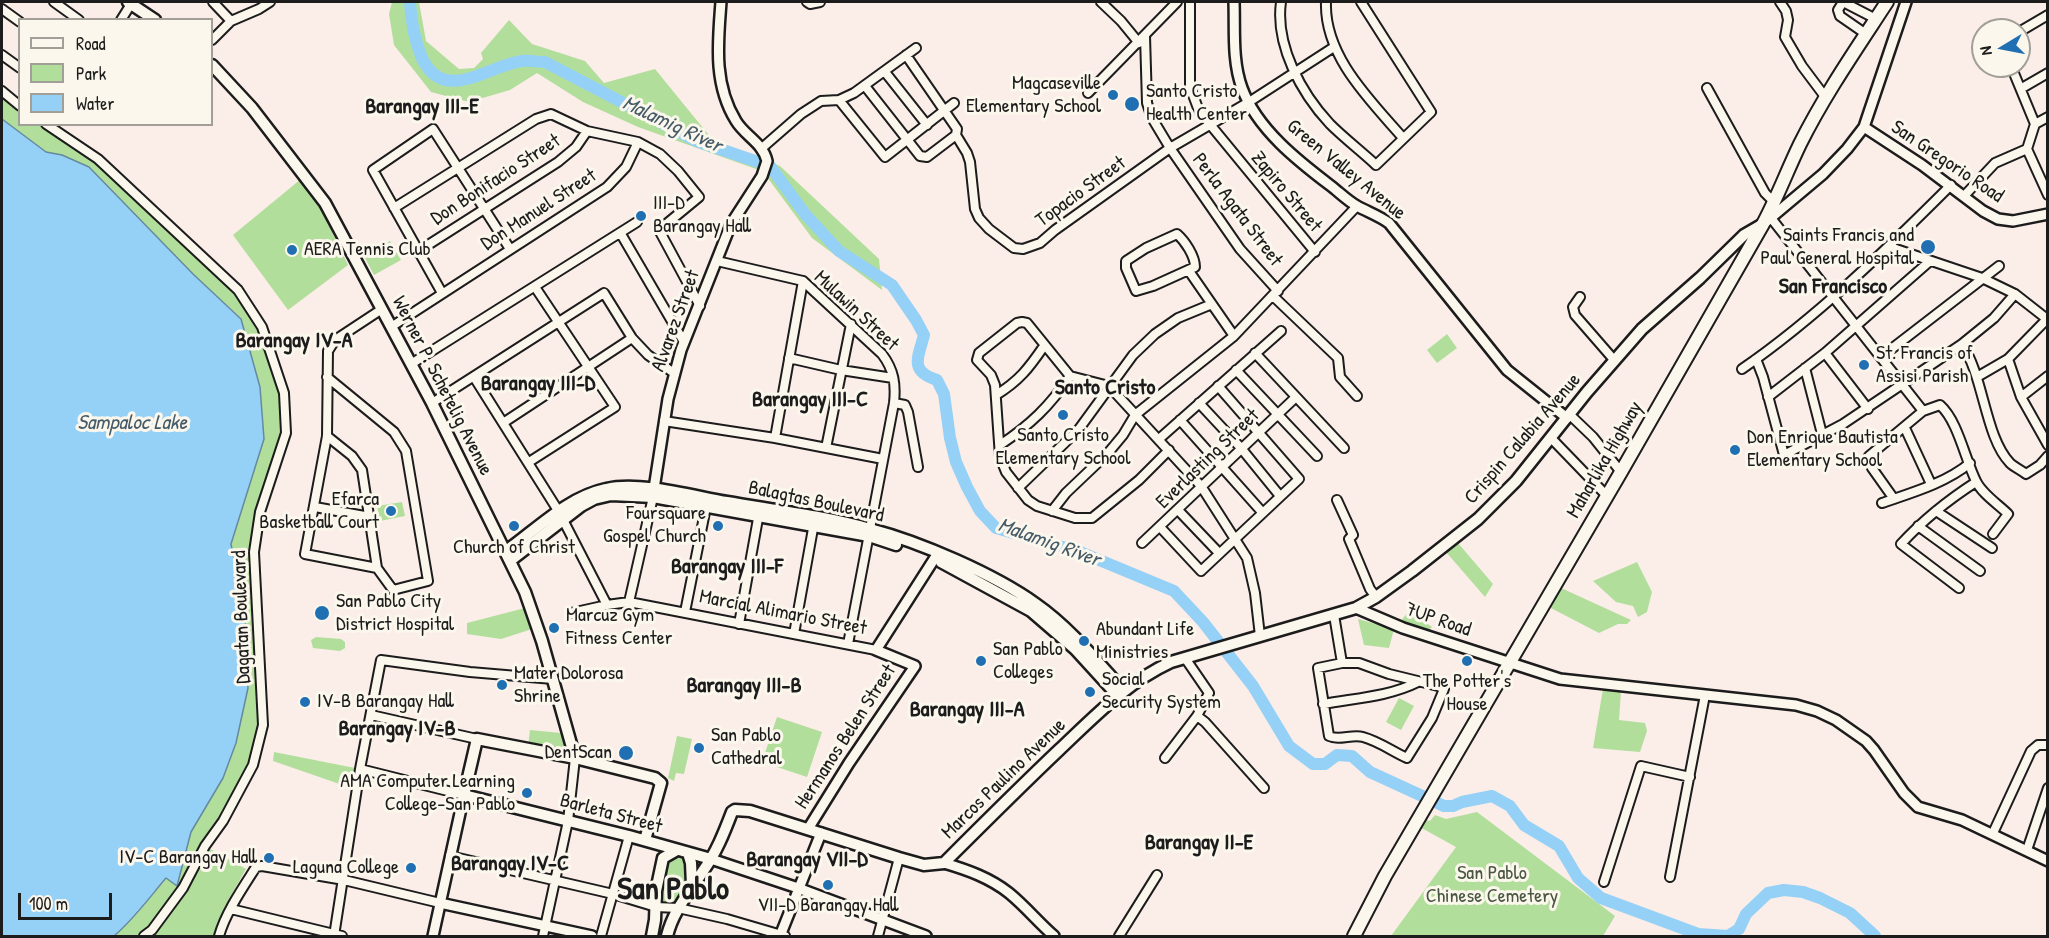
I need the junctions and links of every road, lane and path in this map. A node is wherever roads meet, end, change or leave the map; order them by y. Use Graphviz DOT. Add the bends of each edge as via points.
graph roads {
  1 [pos="54,2"];
  2 [pos="213,2"];
  3 [pos="721,2"];
  4 [pos="807,2"];
  5 [pos="820,2"];
  6 [pos="1101,2"];
  7 [pos="1177,2"];
  8 [pos="1191,2"];
  9 [pos="1234,2"];
  10 [pos="1281,2"];
  11 [pos="1326,2"];
  12 [pos="1361,2"];
  13 [pos="1780,2"];
  14 [pos="1843,2"];
  15 [pos="1887,2"];
  16 [pos="1906,2"];
  17 [pos="129,3"];
  18 [pos="266,3"];
  19 [pos="2,9"];
  20 [pos="2048,15"];
  21 [pos="76,18"];
  22 [pos="122,18"];
  23 [pos="152,18"];
  24 [pos="1876,19"];
  25 [pos="18,21"];
  26 [pos="231,21"];
  27 [pos="2031,25"];
  28 [pos="1866,34"];
  29 [pos="213,39"];
  30 [pos="1142,40"];
  31 [pos="1334,46"];
  32 [pos="916,48"];
  33 [pos="2,55"];
  34 [pos="906,55"];
  35 [pos="213,66"];
  36 [pos="18,67"];
  37 [pos="885,72"];
  38 [pos="1294,72"];
  39 [pos="2048,73"];
  40 [pos="2017,78"];
  41 [pos="865,86"];
  42 [pos="1707,88"];
  43 [pos="2022,88"];
  44 [pos="2,91"];
  45 [pos="1088,93"];
  46 [pos="1826,98"];
  47 [pos="839,100"];
  48 [pos="1248,102"];
  49 [pos="954,103"];
  50 [pos="18,104"];
  51 [pos="944,111"];
  52 [pos="2048,117"];
  53 [pos="2035,124"];
  54 [pos="927,125"];
  55 [pos="1208,125"];
  56 [pos="49,126"];
  57 [pos="1864,127"];
  58 [pos="587,131"];
  59 [pos="956,135"];
  60 [pos="1403,138"];
  61 [pos="906,141"];
  62 [pos="638,142"];
  63 [pos="1170,148"];
  64 [pos="2028,149"];
  65 [pos="764,151"];
  66 [pos="459,168"];
  67 [pos="1951,185"];
  68 [pos="2048,195"];
  69 [pos="1964,196"];
  70 [pos="1775,203"];
  71 [pos="1358,206"];
  72 [pos="394,208"];
  73 [pos="485,208"];
  74 [pos="2048,214"];
  75 [pos="1767,221"];
  76 [pos="637,222"];
  77 [pos="621,234"];
  78 [pos="1890,247"];
  79 [pos="510,249"];
  80 [pos="417,252"];
  81 [pos="1315,252"];
  82 [pos="717,261"];
  83 [pos="1930,261"];
  84 [pos="1999,266"];
  85 [pos="1188,271"];
  86 [pos="1983,278"];
  87 [pos="803,281"];
  88 [pos="535,287"];
  89 [pos="442,294"];
  90 [pos="1276,294"];
  91 [pos="2015,294"];
  92 [pos="1833,296"];
  93 [pos="1580,297"];
  94 [pos="1212,304"];
  95 [pos="699,306"];
  96 [pos="382,309"];
  97 [pos="2047,318"];
  98 [pos="558,322"];
  99 [pos="851,324"];
  100 [pos="1856,325"];
  101 [pos="391,327"];
  102 [pos="1281,331"];
  103 [pos="1234,336"];
  104 [pos="633,338"];
  105 [pos="684,342"];
  106 [pos="1962,344"];
  107 [pos="1044,346"];
  108 [pos="1256,353"];
  109 [pos="1825,353"];
  110 [pos="1881,357"];
  111 [pos="789,358"];
  112 [pos="1756,359"];
  113 [pos="2008,359"];
  114 [pos="1615,361"];
  115 [pos="411,364"];
  116 [pos="588,367"];
  117 [pos="1805,368"];
  118 [pos="1742,369"];
  119 [pos="841,370"];
  120 [pos="1236,370"];
  121 [pos="674,373"];
  122 [pos="2048,375"];
  123 [pos="1070,376"];
  124 [pos="327,377"];
  125 [pos="474,377"];
  126 [pos="1977,377"];
  127 [pos="893,378"];
  128 [pos="1903,385"];
  129 [pos="1109,386"];
  130 [pos="1218,386"];
  131 [pos="996,395"];
  132 [pos="1357,396"];
  133 [pos="1768,397"];
  134 [pos="2020,397"];
  135 [pos="1296,398"];
  136 [pos="432,403"];
  137 [pos="894,403"];
  138 [pos="1198,403"];
  139 [pos="1868,409"];
  140 [pos="1923,411"];
  141 [pos="1278,414"];
  142 [pos="1135,415"];
  143 [pos="1568,416"];
  144 [pos="1180,420"];
  145 [pos="664,421"];
  146 [pos="503,423"];
  147 [pos="1905,428"];
  148 [pos="1259,431"];
  149 [pos="1822,434"];
  150 [pos="327,436"];
  151 [pos="775,438"];
  152 [pos="1551,438"];
  153 [pos="1159,439"];
  154 [pos="1000,445"];
  155 [pos="2048,445"];
  156 [pos="826,448"];
  157 [pos="1241,448"];
  158 [pos="1344,448"];
  159 [pos="1169,450"];
  160 [pos="1317,456"];
  161 [pos="2048,456"];
  162 [pos="883,459"];
  163 [pos="529,462"];
  164 [pos="1970,464"];
  165 [pos="918,467"];
  166 [pos="1221,467"];
  167 [pos="1621,472"];
  168 [pos="1976,482"];
  169 [pos="1931,484"];
  170 [pos="1201,486"];
  171 [pos="1018,488"];
  172 [pos="653,493"];
  173 [pos="1280,496"];
  174 [pos="1608,496"];
  175 [pos="1894,499"];
  176 [pos="1337,500"];
  177 [pos="707,503"];
  178 [pos="1882,503"];
  179 [pos="315,507"];
  180 [pos="1178,510"];
  181 [pos="1052,511"];
  182 [pos="1936,511"];
  183 [pos="759,512"];
  184 [pos="1262,512"];
  185 [pos="561,516"];
  186 [pos="370,517"];
  187 [pos="815,522"];
  188 [pos="1918,526"];
  189 [pos="1160,527"];
  190 [pos="870,532"];
  191 [pos="1993,534"];
  192 [pos="1235,539"];
  193 [pos="1142,543"];
  194 [pos="1992,548"];
  195 [pos="1219,554"];
  196 [pos="936,555"];
  197 [pos="508,556"];
  198 [pos="377,567"];
  199 [pos="1980,571"];
  200 [pos="1959,588"];
  201 [pos="1376,597"];
  202 [pos="629,602"];
  203 [pos="607,605"];
  204 [pos="1356,608"];
  205 [pos="685,612"];
  206 [pos="572,613"];
  207 [pos="1334,615"];
  208 [pos="739,624"];
  209 [pos="794,634"];
  210 [pos="1260,636"];
  211 [pos="1245,641"];
  212 [pos="848,644"];
  213 [pos="876,650"];
  214 [pos="1185,658"];
  215 [pos="1342,663"];
  216 [pos="1510,663"];
  217 [pos="915,666"];
  218 [pos="553,679"];
  219 [pos="1418,682"];
  220 [pos="1120,692"];
  221 [pos="1705,695"];
  222 [pos="1323,704"];
  223 [pos="371,715"];
  224 [pos="1197,716"];
  225 [pos="477,739"];
  226 [pos="2048,745"];
  227 [pos="575,758"];
  228 [pos="1165,758"];
  229 [pos="360,769"];
  230 [pos="1690,777"];
  231 [pos="1263,788"];
  232 [pos="2048,788"];
  233 [pos="464,795"];
  234 [pos="568,821"];
  235 [pos="808,829"];
  236 [pos="821,833"];
  237 [pos="1993,833"];
  238 [pos="629,836"];
  239 [pos="645,840"];
  240 [pos="2027,850"];
  241 [pos="683,851"];
  242 [pos="664,852"];
  243 [pos="450,856"];
  244 [pos="899,858"];
  245 [pos="711,859"];
  246 [pos="2048,861"];
  247 [pos="944,863"];
  248 [pos="1157,875"];
  249 [pos="1670,877"];
  250 [pos="344,880"];
  251 [pos="554,880"];
  252 [pos="1604,882"];
  253 [pos="692,885"];
  254 [pos="798,888"];
  255 [pos="613,894"];
  256 [pos="440,903"];
  257 [pos="656,907"];
  258 [pos="678,908"];
  259 [pos="231,909"];
  260 [pos="882,920"];
  261 [pos="545,926"];
  262 [pos="151,933"];
  263 [pos="144,936"];
  264 [pos="219,936"];
  265 [pos="337,936"];
  266 [pos="433,936"];
  267 [pos="543,936"];
  268 [pos="592,936"];
  269 [pos="601,936"];
  270 [pos="652,936"];
  271 [pos="667,936"];
  272 [pos="782,936"];
  273 [pos="878,936"];
  274 [pos="926,936"];
  275 [pos="1054,936"];
  276 [pos="1119,936"];
  277 [pos="1354,936"];
  1 -- 21 [label="street"];
  2 -- 26 [label="street"];
  3 -- 65 [label="street" via="717,56 721,78 737,123"];
  4 -- 5 [label="street"];
  6 -- 30 [label="street"];
  7 -- 30 [label="street"];
  8 -- 55 [label="street, Zapiro Street" via="1190,87"];
  9 -- 48 [label="street, Green Valley Avenue" via="1238,73"];
  10 -- 38 [label="street" via="1282,32"];
  11 -- 31 [label="street"];
  12 -- 60 [label="street" via="1431,112"];
  13 -- 46 [label="street" via="1788,20 1785,37"];
  14 -- 24 [label="street"];
  14 -- 28 [label="street" via="1838,10 1840,16"];
  15 -- 24 [label="main road, Maharlika Highway"];
  16 -- 57 [label="street"];
  17 -- 22 [label="street"];
  17 -- 23 [label="main road"];
  18 -- 26 [label="street"];
  19 -- 25 [label="street"];
  20 -- 27 [label="street"];
  24 -- 28 [label="main road, Maharlika Highway"];
  26 -- 29 [label="street"];
  28 -- 46 [label="main road, Maharlika Highway"];
  30 -- 45 [label="street"];
  30 -- 63 [label="street, Perla Agata Street" via="1147,103"];
  31 -- 38 [label="street, Topacio Street"];
  31 -- 60 [label="street" via="1358,84"];
  32 -- 34 [label="street"];
  33 -- 36 [label="street"];
  34 -- 37 [label="street"];
  34 -- 51 [label="street"];
  35 -- 96 [label="main road, Werner P. Schetelig Avenue" via="252,108 321,196"];
  37 -- 41 [label="street"];
  37 -- 54 [label="street"];
  38 -- 48 [label="street, Topacio Street"];
  38 -- 60 [label="street" via="1331,124 1376,165"];
  39 -- 43 [label="street"];
  40 -- 43 [label="street"];
  41 -- 47 [label="street"];
  41 -- 61 [label="street"];
  42 -- 70 [label="street" via="1765,193"];
  43 -- 53 [label="street"];
  44 -- 50 [label="street"];
  46 -- 70 [label="main road, Maharlika Highway"];
  47 -- 61 [label="street" via="885,157"];
  47 -- 65 [label="street" via="821,101 801,114"];
  48 -- 55 [label="street, Topacio Street"];
  48 -- 71 [label="street, Green Valley Avenue" via="1269,132"];
  49 -- 51 [label="street"];
  51 -- 54 [label="street"];
  51 -- 59 [label="street" via="957,129"];
  52 -- 53 [label="street"];
  53 -- 64 [label="street"];
  54 -- 61 [label="street"];
  55 -- 63 [label="street, Topacio Street"];
  55 -- 81 [label="street, Zapiro Street"];
  56 -- 262 [label="street, Dagatan Boulevard" via="98,159 238,290 262,327 284,393 285,433 260,512 254,552 263,725 253,765 223,821"];
  57 -- 67 [label="street, San Gregorio Road"];
  57 -- 75 [label="street" via="1823,174"];
  58 -- 62 [label="street"];
  58 -- 66 [label="street" via="551,114 536,119"];
  58 -- 73 [label="street, Don Bonifacio Street" via="558,162"];
  59 -- 61 [label="street" via="927,157 920,156"];
  59 -- 63 [label="street, Topacio Street" via="970,162 979,218 1014,248 1023,249 1040,243"];
  62 -- 79 [label="street, Don Manuel Street" via="626,167 607,187"];
  62 -- 95 [label="street" via="660,154 699,197 659,230"];
  63 -- 90 [label="street, Perla Agata Street"];
  64 -- 68 [label="street"];
  64 -- 69 [label="street" via="1995,163"];
  65 -- 82 [label="street, Alvarez Street" via="767,161 762,176 731,224"];
  66 -- 72 [label="street"];
  66 -- 72 [label="street" via="434,129 373,170"];
  66 -- 73 [label="street"];
  67 -- 69 [label="street, San Gregorio Road"];
  67 -- 78 [label="street"];
  69 -- 74 [label="street, San Gregorio Road" via="1998,219 2013,221"];
  70 -- 75 [label="main road, Maharlika Highway"];
  71 -- 81 [label="street"];
  71 -- 143 [label="street, Green Valley Avenue" via="1389,224 1507,370"];
  72 -- 80 [label="street"];
  73 -- 79 [label="street"];
  73 -- 80 [label="street, Don Bonifacio Street"];
  75 -- 92 [label="street"];
  75 -- 114 [label="main road, Crispin Calabia Avenue" via="1744,235 1642,329"];
  75 -- 167 [label="main road, Maharlika Highway"];
  76 -- 77 [label="street"];
  77 -- 88 [label="street"];
  77 -- 105 [label="street"];
  78 -- 83 [label="street"];
  78 -- 92 [label="street"];
  79 -- 89 [label="street, Don Manuel Street"];
  80 -- 89 [label="street"];
  81 -- 90 [label="street"];
  82 -- 87 [label="street, Mulawin Street"];
  82 -- 95 [label="street, Alvarez Street"];
  83 -- 86 [label="street"];
  83 -- 100 [label="street"];
  84 -- 86 [label="street"];
  85 -- 85 [label="street" via="1136,291 1126,261 1177,234 1195,262 1195,267"];
  85 -- 94 [label="street"];
  86 -- 91 [label="street"];
  86 -- 110 [label="street"];
  87 -- 99 [label="street, Mulawin Street"];
  87 -- 111 [label="street"];
  88 -- 98 [label="street"];
  88 -- 115 [label="street"];
  89 -- 101 [label="street, Don Manuel Street"];
  90 -- 103 [label="street"];
  90 -- 132 [label="street, Perla Agata Street" via="1338,358 1340,377"];
  91 -- 97 [label="street"];
  91 -- 106 [label="street" via="1994,318"];
  92 -- 100 [label="street"];
  92 -- 112 [label="street"];
  93 -- 114 [label="street" via="1573,307 1575,315"];
  94 -- 103 [label="street"];
  94 -- 129 [label="street" via="1178,318 1155,334"];
  95 -- 105 [label="street, Alvarez Street"];
  96 -- 101 [label="main road, Werner P. Schetelig Avenue"];
  96 -- 124 [label="street" via="335,340 328,351"];
  97 -- 113 [label="street"];
  98 -- 104 [label="street" via="604,293"];
  98 -- 116 [label="street"];
  98 -- 125 [label="street"];
  99 -- 119 [label="street"];
  99 -- 127 [label="street, Mulawin Street" via="882,354 891,366"];
  100 -- 109 [label="street"];
  100 -- 110 [label="street"];
  101 -- 115 [label="main road, Werner P. Schetelig Avenue"];
  102 -- 108 [label="street"];
  103 -- 142 [label="street"];
  104 -- 116 [label="street"];
  104 -- 121 [label="street" via="648,355"];
  105 -- 121 [label="street, Alvarez Street"];
  106 -- 126 [label="street"];
  106 -- 128 [label="street"];
  107 -- 123 [label="street"];
  107 -- 131 [label="street" via="1024,374"];
  107 -- 131 [label="street" via="1027,323 1022,322 981,350 977,360 991,375"];
  108 -- 120 [label="street"];
  108 -- 135 [label="street"];
  109 -- 117 [label="street"];
  109 -- 139 [label="street"];
  110 -- 128 [label="street"];
  111 -- 119 [label="street"];
  111 -- 151 [label="street"];
  112 -- 118 [label="street"];
  112 -- 133 [label="street"];
  113 -- 126 [label="street"];
  113 -- 134 [label="street"];
  114 -- 143 [label="main road, Crispin Calabia Avenue"];
  115 -- 136 [label="main road, Werner P. Schetelig Avenue"];
  116 -- 146 [label="street"];
  116 -- 163 [label="street" via="615,407"];
  117 -- 133 [label="street"];
  117 -- 149 [label="street"];
  119 -- 127 [label="street"];
  119 -- 156 [label="street"];
  120 -- 130 [label="street"];
  120 -- 141 [label="street"];
  121 -- 145 [label="street, Alvarez Street"];
  122 -- 134 [label="street"];
  123 -- 129 [label="street"];
  123 -- 154 [label="street" via="1042,412"];
  124 -- 150 [label="street"];
  124 -- 198 [label="street" via="394,432 406,451 428,580 393,590"];
  125 -- 136 [label="street"];
  125 -- 146 [label="street"];
  126 -- 161 [label="street" via="2002,452 2010,463 2026,474"];
  127 -- 137 [label="street"];
  128 -- 139 [label="street"];
  128 -- 140 [label="street"];
  129 -- 142 [label="street"];
  129 -- 171 [label="street" via="1079,429"];
  130 -- 138 [label="street"];
  130 -- 148 [label="street"];
  131 -- 154 [label="street"];
  133 -- 149 [label="street" via="1784,455"];
  134 -- 155 [label="street"];
  135 -- 141 [label="street, Everlasting Street"];
  135 -- 158 [label="street"];
  136 -- 197 [label="main road, Werner P. Schetelig Avenue"];
  137 -- 162 [label="street"];
  137 -- 165 [label="street" via="905,405 908,412"];
  138 -- 144 [label="street"];
  138 -- 157 [label="street"];
  139 -- 149 [label="street"];
  140 -- 147 [label="street"];
  140 -- 164 [label="street" via="1940,405 1946,410"];
  141 -- 148 [label="street, Everlasting Street"];
  141 -- 160 [label="street"];
  142 -- 153 [label="street"];
  142 -- 181 [label="street" via="1124,435"];
  143 -- 152 [label="main road, Crispin Calabia Avenue"];
  143 -- 167 [label="street" via="1593,437"];
  144 -- 153 [label="street"];
  144 -- 166 [label="street"];
  145 -- 151 [label="street"];
  145 -- 172 [label="street, Alvarez Street"];
  146 -- 163 [label="street"];
  147 -- 169 [label="street"];
  147 -- 175 [label="street" via="1869,456 1872,468"];
  148 -- 157 [label="street, Everlasting Street"];
  148 -- 173 [label="street" via="1299,479"];
  150 -- 179 [label="street"];
  150 -- 186 [label="street" via="352,456 362,470"];
  151 -- 156 [label="street"];
  152 -- 174 [label="street"];
  152 -- 201 [label="main road, Crispin Calabia Avenue" via="1479,519"];
  153 -- 159 [label="street"];
  154 -- 171 [label="street" via="1006,472"];
  156 -- 162 [label="street"];
  157 -- 166 [label="street, Everlasting Street"];
  157 -- 173 [label="street"];
  159 -- 170 [label="street"];
  159 -- 181 [label="street" via="1092,518"];
  162 -- 190 [label="street"];
  163 -- 185 [label="street"];
  164 -- 168 [label="street"];
  164 -- 169 [label="street"];
  166 -- 170 [label="street, Everlasting Street"];
  166 -- 184 [label="street"];
  167 -- 174 [label="main road, Maharlika Highway"];
  168 -- 182 [label="street"];
  168 -- 191 [label="street" via="2008,514"];
  169 -- 175 [label="street"];
  170 -- 180 [label="street, Everlasting Street"];
  170 -- 192 [label="street"];
  171 -- 181 [label="street" via="1028,500"];
  172 -- 177 [label="main road, Balagtas Boulevard"];
  172 -- 185 [label="main road, Balagtas Boulevard" via="594,499"];
  172 -- 202 [label="street, Alvarez Street"];
  173 -- 184 [label="street"];
  174 -- 216 [label="main road, Maharlika Highway"];
  175 -- 178 [label="street"];
  176 -- 201 [label="street" via="1353,535 1349,539 1354,553"];
  177 -- 183 [label="main road, Balagtas Boulevard"];
  177 -- 205 [label="street"];
  179 -- 186 [label="street"];
  179 -- 198 [label="street" via="305,554"];
  180 -- 189 [label="street, Everlasting Street"];
  180 -- 195 [label="street"];
  182 -- 188 [label="street"];
  182 -- 194 [label="street"];
  183 -- 187 [label="main road, Balagtas Boulevard"];
  183 -- 208 [label="street"];
  184 -- 192 [label="street"];
  185 -- 197 [label="main road, Balagtas Boulevard"];
  185 -- 203 [label="street"];
  186 -- 198 [label="street"];
  187 -- 190 [label="main road, Balagtas Boulevard"];
  187 -- 209 [label="street"];
  188 -- 199 [label="street"];
  188 -- 200 [label="street" via="1901,544"];
  189 -- 193 [label="street, Everlasting Street"];
  189 -- 195 [label="street" via="1201,571"];
  190 -- 196 [label="main road, Balagtas Boulevard"];
  190 -- 212 [label="street"];
  192 -- 195 [label="street"];
  192 -- 210 [label="street" via="1252,575"];
  196 -- 213 [label="street"];
  196 -- 220 [label="main road, Balagtas Boulevard" via="1034,607 1078,646"];
  197 -- 218 [label="main road, Werner P. Schetelig Avenue" via="528,600"];
  201 -- 204 [label="main road, Crispin Calabia Avenue"];
  202 -- 203 [label="street, Marcial Alimario Street"];
  202 -- 205 [label="street, Marcial Alimario Street"];
  203 -- 206 [label="street, Marcial Alimario Street"];
  204 -- 207 [label="main road, Crispin Calabia Avenue"];
  204 -- 216 [label="street, 7UP Road" via="1403,628"];
  205 -- 208 [label="street, Marcial Alimario Street"];
  207 -- 210 [label="main road, Crispin Calabia Avenue"];
  207 -- 215 [label="street"];
  208 -- 209 [label="street, Marcial Alimario Street"];
  209 -- 212 [label="street, Marcial Alimario Street"];
  210 -- 211 [label="main road, Crispin Calabia Avenue"];
  211 -- 214 [label="main road, Marcos Paulino Avenue"];
  212 -- 213 [label="street, Marcial Alimario Street"];
  213 -- 217 [label="street, Marcial Alimario Street"];
  214 -- 220 [label="main road, Marcos Paulino Avenue" via="1148,672"];
  214 -- 224 [label="street" via="1209,693"];
  215 -- 219 [label="street" via="1359,663"];
  215 -- 222 [label="street" via="1318,668"];
  216 -- 221 [label="street, 7UP Road" via="1560,679"];
  216 -- 277 [label="main road, Maharlika Highway"];
  217 -- 235 [label="street, Hermanos Belen Street"];
  218 -- 223 [label="street" via="381,660"];
  218 -- 227 [label="main road, Werner P. Schetelig Avenue"];
  219 -- 222 [label="street" via="1386,694"];
  219 -- 222 [label="street" via="1444,689 1432,718 1407,758 1359,736 1329,736"];
  220 -- 247 [label="main road, Marcos Paulino Avenue"];
  221 -- 230 [label="street"];
  221 -- 237 [label="street, 7UP Road" via="1796,705 1836,720 1874,750 1918,807"];
  223 -- 225 [label="street"];
  223 -- 229 [label="street"];
  224 -- 228 [label="street"];
  224 -- 231 [label="street"];
  225 -- 227 [label="main road"];
  225 -- 233 [label="main road"];
  226 -- 237 [label="street" via="2038,745 2031,751"];
  227 -- 234 [label="street"];
  227 -- 239 [label="main road" via="655,778 661,783"];
  229 -- 233 [label="street, Barleta Street"];
  229 -- 250 [label="street"];
  230 -- 249 [label="street"];
  230 -- 252 [label="street" via="1641,766"];
  232 -- 240 [label="street"];
  233 -- 234 [label="main road, Barleta Street"];
  233 -- 243 [label="street"];
  234 -- 238 [label="main road, Barleta Street"];
  234 -- 251 [label="street"];
  235 -- 236 [label="main road, Marcos Paulino Avenue"];
  235 -- 245 [label="main road, Marcos Paulino Avenue" via="738,808 732,812"];
  236 -- 244 [label="main road, Marcos Paulino Avenue"];
  236 -- 254 [label="street"];
  237 -- 240 [label="street, 7UP Road"];
  238 -- 239 [label="main road, Barleta Street"];
  238 -- 255 [label="street"];
  239 -- 242 [label="main road, Barleta Street"];
  240 -- 246 [label="street, 7UP Road"];
  241 -- 242 [label="main road, Barleta Street"];
  241 -- 245 [label="main road, Barleta Street"];
  241 -- 253 [label="main road" via="691,863"];
  242 -- 257 [label="main road"];
  243 -- 251 [label="street"];
  243 -- 256 [label="street"];
  244 -- 247 [label="main road, Marcos Paulino Avenue" via="924,865"];
  244 -- 260 [label="street"];
  245 -- 253 [label="main road"];
  245 -- 254 [label="street"];
  247 -- 275 [label="street" via="986,878 1009,893"];
  248 -- 276 [label="street"];
  250 -- 256 [label="street"];
  250 -- 259 [label="street" via="256,867"];
  250 -- 265 [label="street"];
  251 -- 255 [label="street"];
  251 -- 261 [label="street"];
  253 -- 258 [label="main road"];
  254 -- 260 [label="street"];
  254 -- 272 [label="street"];
  255 -- 257 [label="street"];
  255 -- 269 [label="street"];
  256 -- 261 [label="street"];
  256 -- 266 [label="street"];
  257 -- 258 [label="street"];
  257 -- 270 [label="main road"];
  258 -- 271 [label="main road"];
  258 -- 272 [label="street"];
  259 -- 264 [label="street"];
  259 -- 265 [label="street"];
  260 -- 273 [label="street"];
  260 -- 274 [label="street"];
  261 -- 267 [label="street"];
  261 -- 268 [label="street"];
  262 -- 263 [label="street, Dagatan Boulevard"];
}
